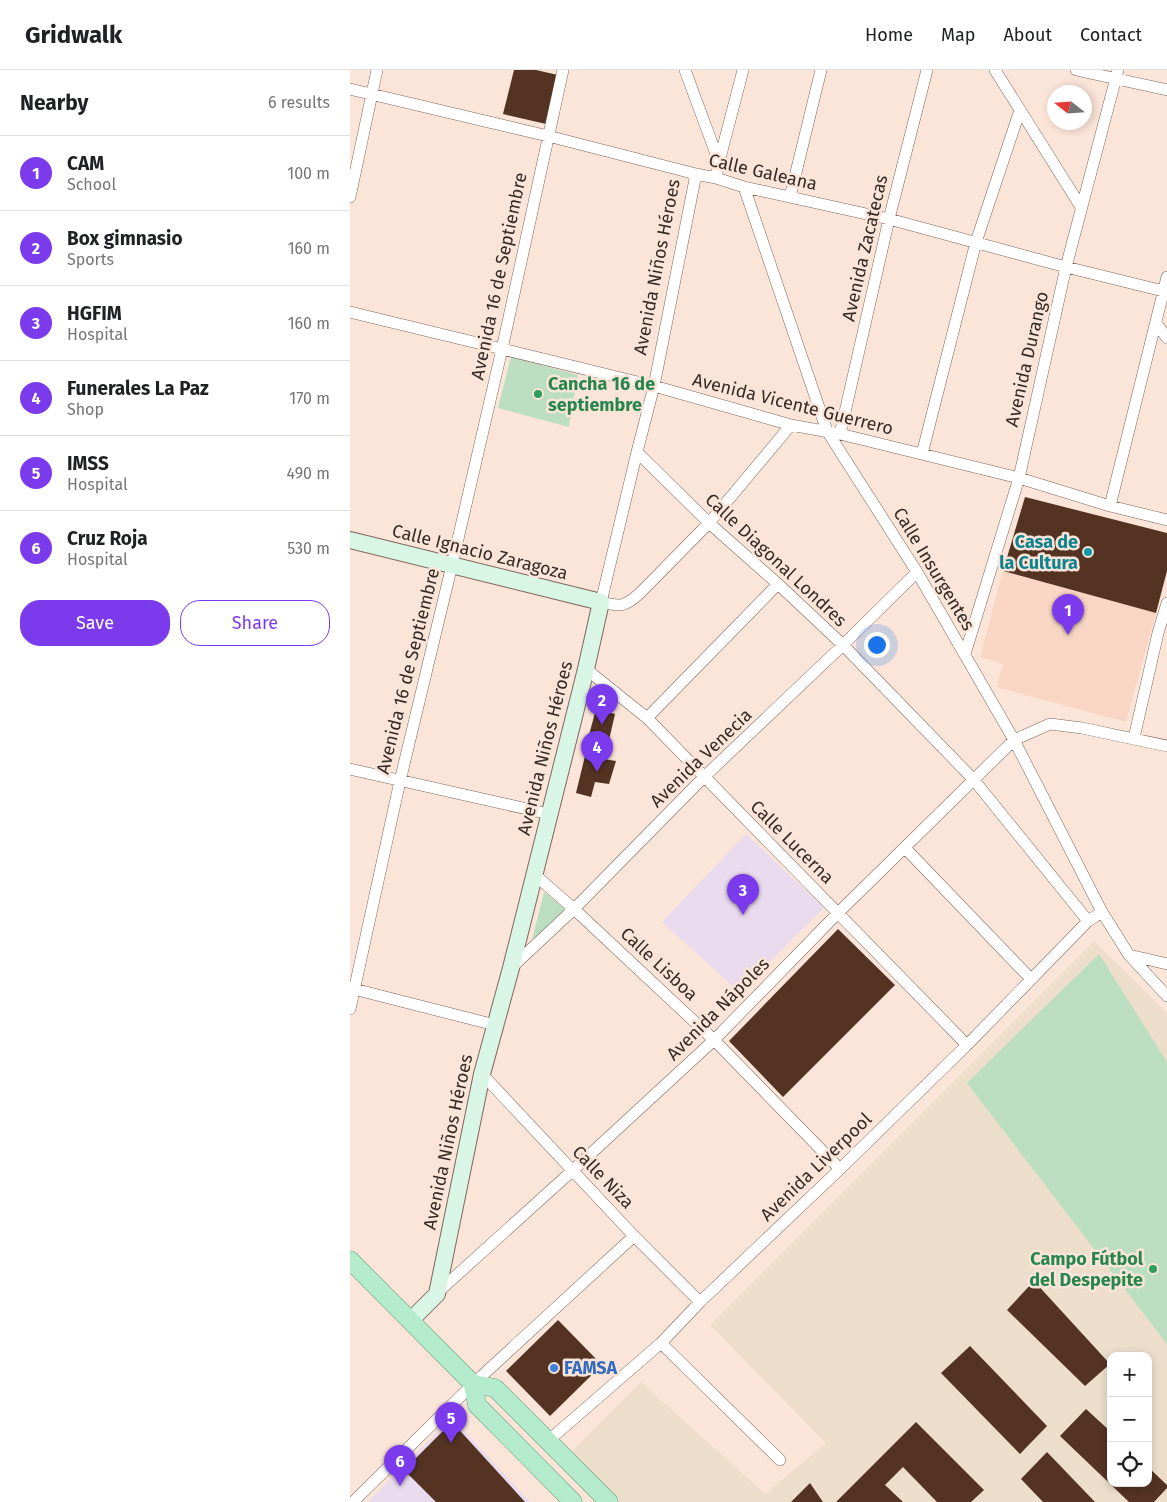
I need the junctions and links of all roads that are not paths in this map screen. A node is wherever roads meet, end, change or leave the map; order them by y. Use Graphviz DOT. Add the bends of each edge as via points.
graph roads {
  1 [pos="377,70"];
  2 [pos="563,70"];
  3 [pos="685,70"];
  4 [pos="743,70"];
  5 [pos="821,70"];
  6 [pos="927,70"];
  7 [pos="995,70"];
  8 [pos="1076,70"];
  9 [pos="1117,74"];
  10 [pos="350,89"];
  11 [pos="1167,90"];
  12 [pos="371,94"];
  13 [pos="1020,110"];
  14 [pos="548,136"];
  15 [pos="719,162"];
  16 [pos="696,174"];
  17 [pos="716,178"];
  18 [pos="744,187"];
  19 [pos="350,197"];
  20 [pos="790,197"];
  21 [pos="1081,207"];
  22 [pos="889,219"];
  23 [pos="976,242"];
  24 [pos="1066,267"];
  25 [pos="1167,277"];
  26 [pos="1165,292"];
  27 [pos="350,312"];
  28 [pos="1156,323"];
  29 [pos="1167,338"];
  30 [pos="502,349"];
  31 [pos="654,386"];
  32 [pos="791,425"];
  33 [pos="827,431"];
  34 [pos="840,434"];
  35 [pos="637,452"];
  36 [pos="922,454"];
  37 [pos="1018,478"];
  38 [pos="1110,506"];
  39 [pos="1167,520"];
  40 [pos="709,523"];
  41 [pos="350,540"];
  42 [pos="452,565"];
  43 [pos="917,572"];
  44 [pos="778,584"];
  45 [pos="601,602"];
  46 [pos="1167,603"];
  47 [pos="843,646"];
  48 [pos="964,654"];
  49 [pos="586,669"];
  50 [pos="647,718"];
  51 [pos="1134,738"];
  52 [pos="1014,740"];
  53 [pos="1167,746"];
  54 [pos="350,769"];
  55 [pos="704,778"];
  56 [pos="974,780"];
  57 [pos="400,781"];
  58 [pos="549,814"];
  59 [pos="904,848"];
  60 [pos="534,874"];
  61 [pos="574,909"];
  62 [pos="1102,912"];
  63 [pos="838,913"];
  64 [pos="1088,921"];
  65 [pos="1129,955"];
  66 [pos="1167,964"];
  67 [pos="511,968"];
  68 [pos="1031,979"];
  69 [pos="353,989"];
  70 [pos="1167,996"];
  71 [pos="350,1009"];
  72 [pos="495,1025"];
  73 [pos="714,1040"];
  74 [pos="968,1045"];
  75 [pos="482,1074"];
  76 [pos="840,1169"];
  77 [pos="572,1171"];
  78 [pos="634,1236"];
  79 [pos="350,1260"];
  80 [pos="437,1294"];
  81 [pos="700,1302"];
  82 [pos="410,1321"];
  83 [pos="661,1343"];
  84 [pos="473,1384"];
  85 [pos="548,1441"];
  86 [pos="780,1460"];
  87 [pos="353,1502"];
  88 [pos="573,1502"];
  89 [pos="609,1502"];
  1 -- 12 [label="street"];
  2 -- 14 [label="street, Avenida 16 de Septiembre"];
  3 -- 15 [label="street"];
  4 -- 15 [label="street"];
  5 -- 20 [label="street"];
  6 -- 22 [label="street, Avenida Zacatecas"];
  7 -- 13 [label="street"];
  8 -- 9 [label="street"];
  9 -- 11 [label="street"];
  9 -- 21 [label="street, Avenida Durango"];
  10 -- 12 [label="street, Calle Galeana"];
  12 -- 14 [label="street, Calle Galeana"];
  12 -- 19 [label="street"];
  13 -- 21 [label="street"];
  13 -- 23 [label="street"];
  14 -- 16 [label="street, Calle Galeana"];
  14 -- 30 [label="street, Avenida 16 de Septiembre"];
  15 -- 17 [label="street"];
  16 -- 17 [label="street, Calle Galeana"];
  16 -- 31 [label="street, Avenida Niños Héroes"];
  17 -- 18 [label="street, Calle Galeana"];
  18 -- 20 [label="street, Calle Galeana"];
  18 -- 33 [label="street, Calle Insurgentes"];
  20 -- 22 [label="street, Calle Galeana"];
  21 -- 24 [label="street, Avenida Durango"];
  22 -- 23 [label="street, Calle Galeana"];
  22 -- 34 [label="street, Avenida Zacatecas"];
  23 -- 24 [label="street, Calle Galeana"];
  23 -- 36 [label="street"];
  24 -- 26 [label="street, Calle Galeana"];
  24 -- 37 [label="street, Avenida Durango"];
  25 -- 26 [label="street"];
  26 -- 28 [label="street"];
  27 -- 30 [label="street, Avenida Vicente Guerrero"];
  28 -- 29 [label="street"];
  28 -- 38 [label="street"];
  30 -- 31 [label="street, Avenida Vicente Guerrero"];
  30 -- 42 [label="street, Avenida 16 de Septiembre"];
  31 -- 32 [label="street, Avenida Vicente Guerrero"];
  31 -- 35 [label="street, Avenida Niños Héroes"];
  32 -- 33 [label="street, Avenida Vicente Guerrero"];
  32 -- 40 [label="street"];
  33 -- 34 [label="street, Avenida Vicente Guerrero"];
  33 -- 43 [label="street, Calle Insurgentes"];
  34 -- 36 [label="street, Avenida Vicente Guerrero"];
  35 -- 40 [label="street, Calle Diagonal Londres"];
  35 -- 45 [label="street, Avenida Niños Héroes"];
  36 -- 37 [label="street, Avenida Vicente Guerrero"];
  37 -- 38 [label="street, Avenida Vicente Guerrero"];
  37 -- 48 [label="street, Avenida Durango"];
  38 -- 39 [label="street, Avenida Vicente Guerrero"];
  40 -- 44 [label="street, Calle Diagonal Londres"];
  40 -- 45 [label="street" via="632,601 615,606"];
  41 -- 42 [label="street, Calle Ignacio Zaragoza"];
  42 -- 45 [label="street, Calle Ignacio Zaragoza"];
  42 -- 57 [label="street, Avenida 16 de Septiembre"];
  43 -- 47 [label="street, Avenida Venecia"];
  43 -- 48 [label="street, Calle Insurgentes"];
  44 -- 47 [label="street, Calle Diagonal Londres"];
  44 -- 50 [label="street"];
  45 -- 49 [label="street, Avenida Niños Héroes"];
  46 -- 51 [label="street"];
  47 -- 55 [label="street, Avenida Venecia"];
  47 -- 56 [label="street, Calle Diagonal Londres"];
  48 -- 52 [label="street, Calle Insurgentes"];
  49 -- 50 [label="street, Calle Lucerna"];
  49 -- 58 [label="street, Avenida Niños Héroes"];
  50 -- 55 [label="street, Calle Lucerna"];
  51 -- 52 [label="street" via="1050,724"];
  51 -- 53 [label="street"];
  52 -- 56 [label="street, Avenida Nápoles"];
  52 -- 62 [label="street, Calle Insurgentes"];
  54 -- 57 [label="street"];
  55 -- 61 [label="street, Avenida Venecia"];
  55 -- 63 [label="street, Calle Lucerna"];
  56 -- 59 [label="street, Avenida Nápoles"];
  56 -- 64 [label="street, Calle Diagonal Londres"];
  57 -- 58 [label="street"];
  57 -- 69 [label="street, Avenida 16 de Septiembre"];
  58 -- 60 [label="street, Avenida Niños Héroes"];
  59 -- 63 [label="street, Avenida Nápoles"];
  59 -- 68 [label="street"];
  60 -- 61 [label="street, Calle Lisboa"];
  60 -- 67 [label="street, Avenida Niños Héroes"];
  61 -- 67 [label="street, Avenida Venecia"];
  61 -- 73 [label="street, Calle Lisboa"];
  62 -- 64 [label="street, Avenida Liverpool"];
  62 -- 65 [label="street, Calle Insurgentes"];
  63 -- 73 [label="street, Avenida Nápoles"];
  63 -- 74 [label="street, Calle Lucerna"];
  64 -- 68 [label="street, Avenida Liverpool"];
  65 -- 66 [label="street"];
  65 -- 70 [label="street"];
  67 -- 72 [label="street, Avenida Niños Héroes"];
  68 -- 74 [label="street, Avenida Liverpool"];
  69 -- 71 [label="street, Avenida 16 de Septiembre"];
  69 -- 72 [label="street"];
  72 -- 75 [label="street, Avenida Niños Héroes"];
  73 -- 76 [label="street, Calle Lisboa"];
  73 -- 77 [label="street, Avenida Nápoles"];
  74 -- 76 [label="street, Avenida Liverpool"];
  75 -- 77 [label="street, Calle Niza"];
  75 -- 80 [label="street, Avenida Niños Héroes"];
  76 -- 81 [label="street, Avenida Liverpool"];
  77 -- 78 [label="street, Calle Niza"];
  77 -- 80 [label="street, Avenida Nápoles"];
  78 -- 81 [label="street, Calle Niza"];
  78 -- 84 [label="street"];
  79 -- 82 [label="main road"];
  80 -- 82 [label="street"];
  81 -- 83 [label="street, Avenida Liverpool"];
  82 -- 84 [label="main road"];
  83 -- 85 [label="street, Avenida Liverpool"];
  83 -- 86 [label="street"];
  84 -- 85 [label="main road" via="495,1388"];
  84 -- 87 [label="street"];
  84 -- 88 [label="main road" via="477,1404"];
  85 -- 89 [label="main road"];
}
